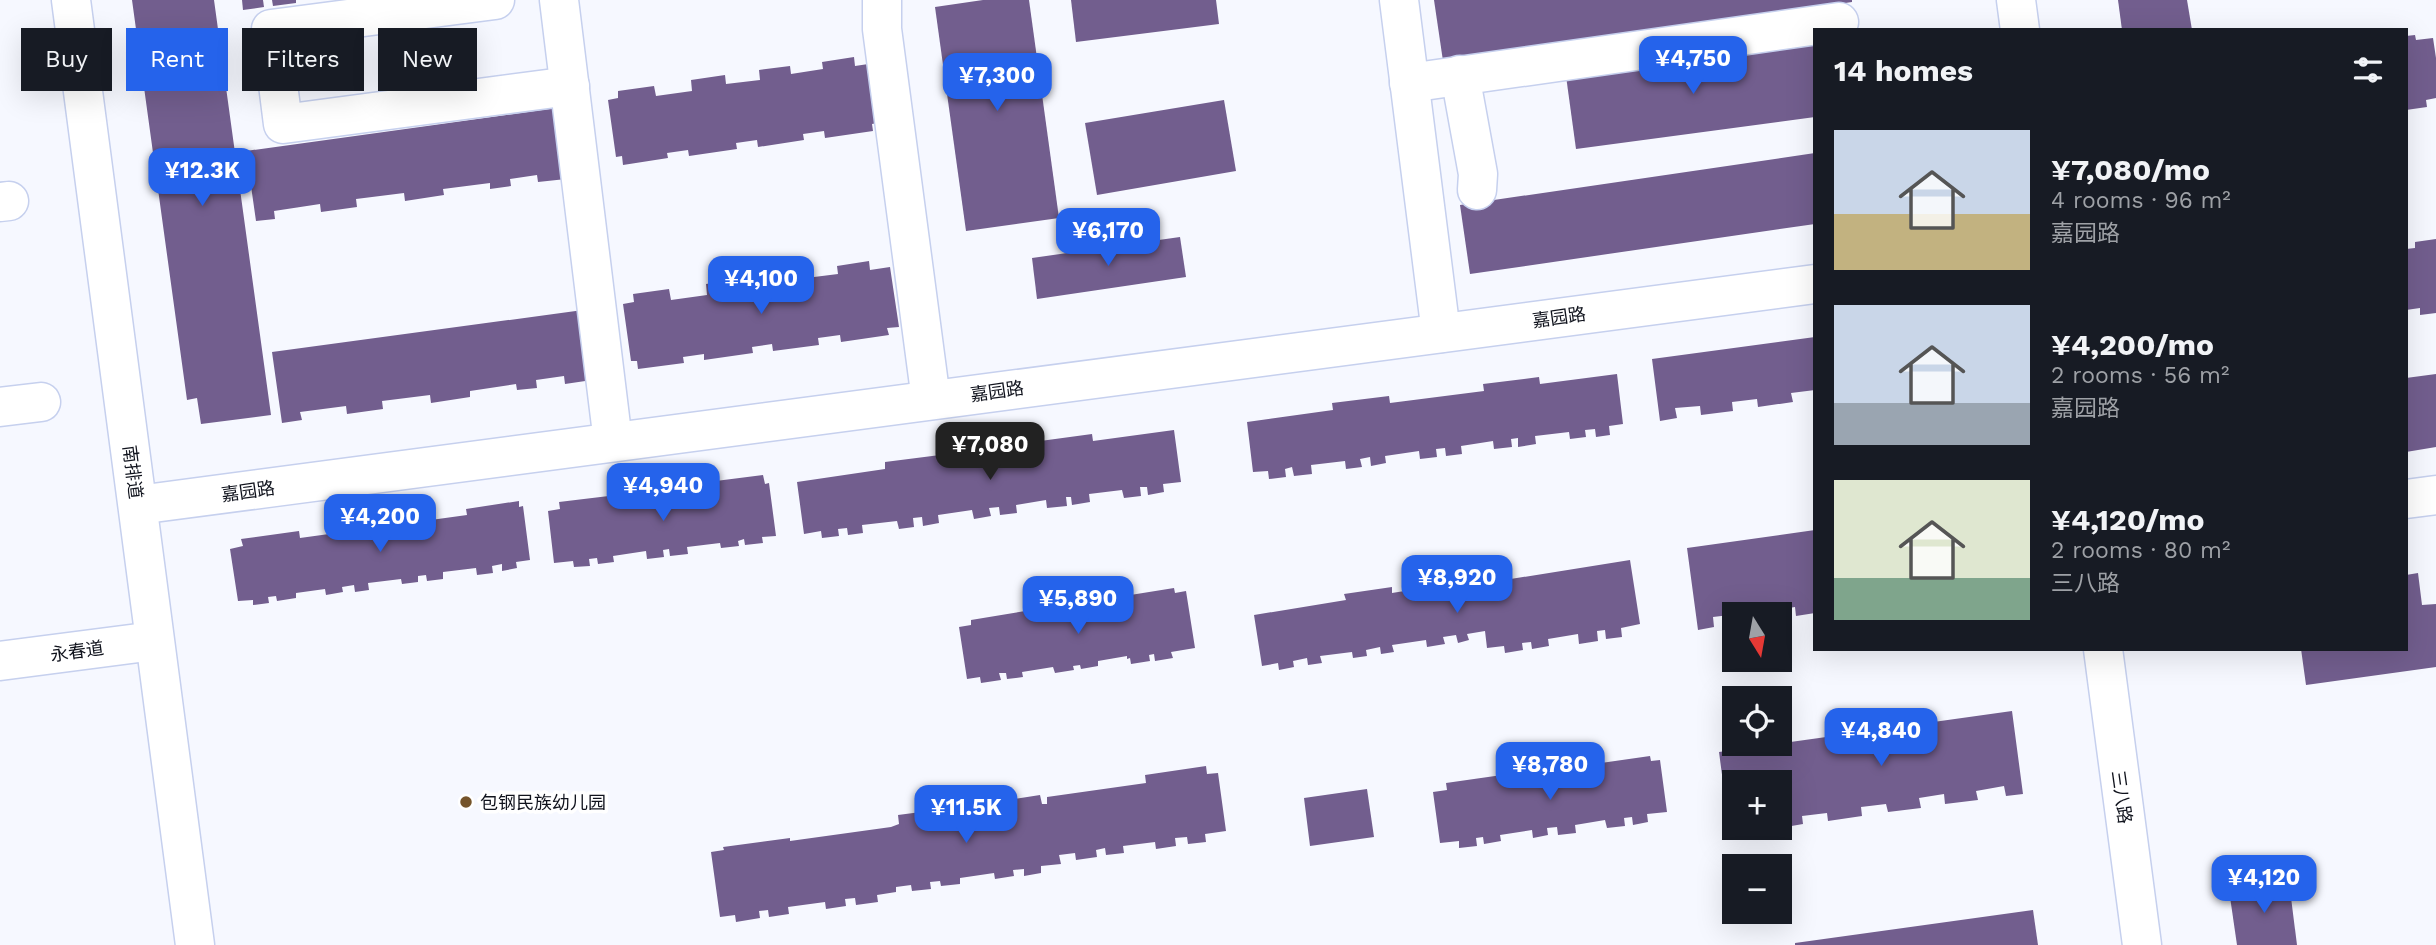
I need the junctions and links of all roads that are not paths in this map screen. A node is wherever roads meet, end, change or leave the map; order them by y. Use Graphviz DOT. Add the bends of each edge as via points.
graph roads {
  1 [pos="71,0"];
  2 [pos="495,0"];
  3 [pos="559,0"];
  4 [pos="882,0"];
  5 [pos="1399,0"];
  6 [pos="2016,0"];
  7 [pos="1839,22"];
  8 [pos="2020,28"];
  9 [pos="1460,75"];
  10 [pos="1409,83"];
  11 [pos="570,86"];
  12 [pos="1477,190"];
  13 [pos="1813,284"];
  14 [pos="1441,333"];
  15 [pos="931,400"];
  16 [pos="41,402"];
  17 [pos="0,407"];
  18 [pos="613,442"];
  19 [pos="2436,495"];
  20 [pos="2408,499"];
  21 [pos="138,505"];
  22 [pos="154,641"];
  23 [pos="2103,651"];
  24 [pos="0,661"];
  25 [pos="195,945"];
  26 [pos="2142,945"];
  1 -- 21 [label="street, 南排道"];
  2 -- 11 [label="street" via="271,29 283,124"];
  3 -- 11 [label="street"];
  4 -- 15 [label="street" via="882,29"];
  5 -- 10 [label="street"];
  6 -- 8 [label="street"];
  7 -- 9 [label="street"];
  9 -- 10 [label="street"];
  9 -- 12 [label="street"];
  10 -- 14 [label="street"];
  11 -- 18 [label="street"];
  13 -- 14 [label="street, 嘉园路"];
  14 -- 15 [label="street, 嘉园路"];
  15 -- 18 [label="street, 嘉园路"];
  16 -- 17 [label="street"];
  18 -- 21 [label="street, 嘉园路"];
  19 -- 20 [label="street"];
  21 -- 22 [label="street, 南排道"];
  22 -- 24 [label="street, 永春道"];
  22 -- 25 [label="street, 南排道"];
  23 -- 26 [label="street, 三八路"];
}
